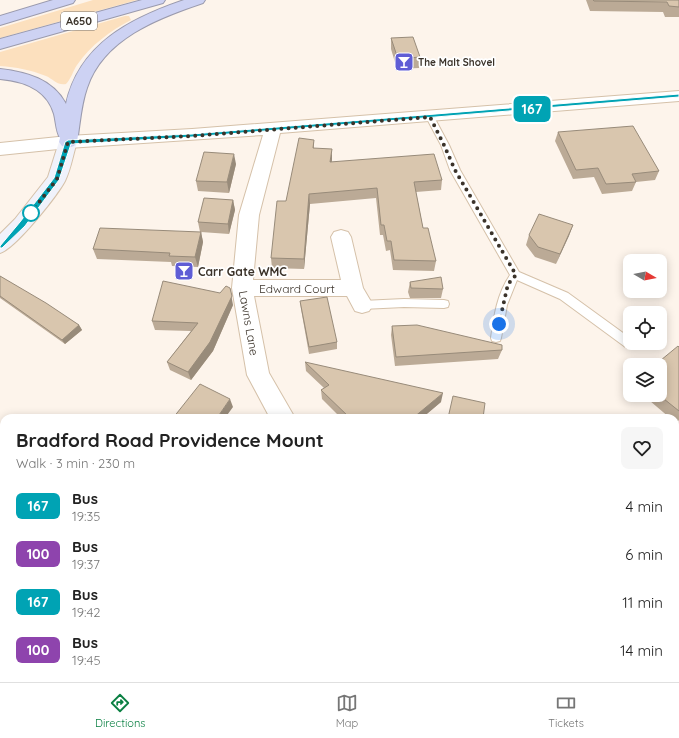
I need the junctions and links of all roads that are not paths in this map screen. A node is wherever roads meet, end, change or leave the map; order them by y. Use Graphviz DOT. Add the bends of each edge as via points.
graph roads {
  1 [pos="158,0"];
  2 [pos="198,0"];
  3 [pos="63,1"];
  4 [pos="0,15"];
  5 [pos="0,21"];
  6 [pos="0,44"];
  7 [pos="0,74"];
  8 [pos="679,96"];
  9 [pos="430,117"];
  10 [pos="273,129"];
  11 [pos="68,142"];
  12 [pos="0,149"];
  13 [pos="342,237"];
  14 [pos="0,246"];
  15 [pos="516,275"];
  16 [pos="242,288"];
  17 [pos="357,296"];
  18 [pos="444,304"];
  19 [pos="496,338"];
  20 [pos="623,339"];
  21 [pos="281,414"];
  1 -- 6 [label="highway, A650"];
  2 -- 11 [label="highway" via="147,20 125,32 97,57 86,71 79,87"];
  3 -- 4 [label="highway"];
  3 -- 5 [label="highway, A650"];
  7 -- 11 [label="highway" via="18,76 46,88 61,110"];
  8 -- 9 [label="street"];
  9 -- 10 [label="street"];
  9 -- 15 [label="lane" via="455,170"];
  10 -- 11 [label="street"];
  10 -- 16 [label="street, Lawns Lane" via="250,215"];
  11 -- 12 [label="street"];
  11 -- 14 [label="street" via="57,179 22,224"];
  13 -- 17 [label="street, Edward Court"];
  15 -- 19 [label="lane" via="508,284 504,296"];
  15 -- 20 [label="lane" via="564,296"];
  16 -- 17 [label="street, Edward Court"];
  16 -- 21 [label="street, Lawns Lane" via="258,375"];
  17 -- 18 [label="lane" via="404,303"];
}
